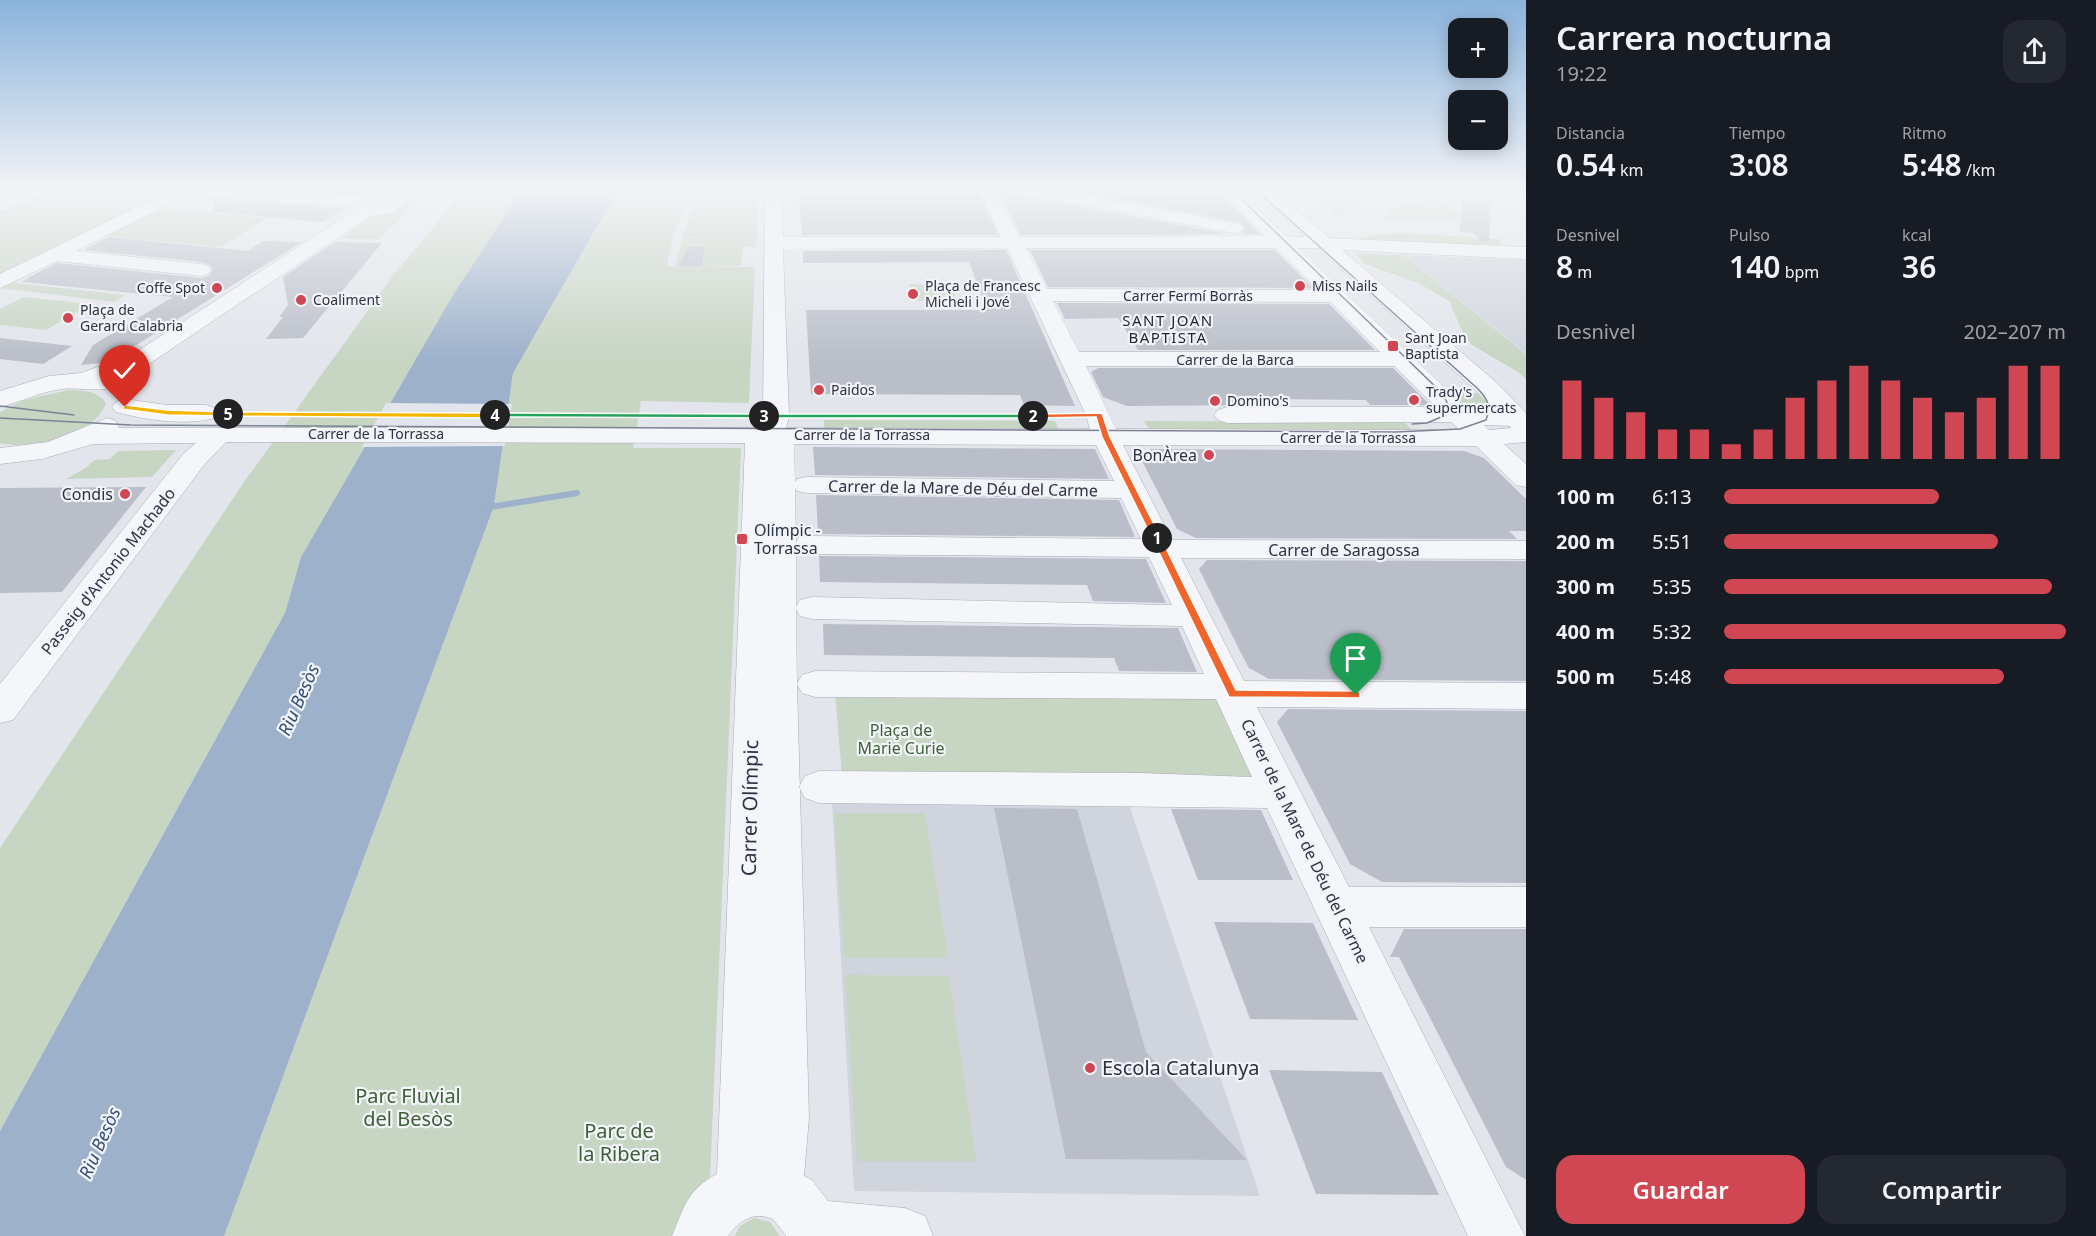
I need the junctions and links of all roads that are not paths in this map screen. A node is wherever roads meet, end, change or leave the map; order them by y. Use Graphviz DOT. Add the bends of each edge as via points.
graph roads {
  1 [pos="73,246"];
  2 [pos="307,246"];
  3 [pos="776,246"];
  4 [pos="1016,246"];
  5 [pos="1292,246"];
  6 [pos="1326,246"];
  7 [pos="1362,246"];
  8 [pos="1526,253"];
  9 [pos="54,255"];
  10 [pos="201,270"];
  11 [pos="0,282"];
  12 [pos="1040,295"];
  13 [pos="1335,296"];
  14 [pos="141,359"];
  15 [pos="1400,359"];
  16 [pos="1071,360"];
  17 [pos="72,382"];
  18 [pos="3,392"];
  19 [pos="119,397"];
  20 [pos="1458,414"];
  21 [pos="270,424"];
  22 [pos="774,425"];
  23 [pos="1103,426"];
  24 [pos="1524,427"];
  25 [pos="220,435"];
  26 [pos="89,436"];
  27 [pos="1483,438"];
  28 [pos="0,456"];
  29 [pos="1526,479"];
  30 [pos="807,486"];
  31 [pos="1119,489"];
  32 [pos="809,545"];
  33 [pos="1155,549"];
  34 [pos="1526,550"];
  35 [pos="812,608"];
  36 [pos="1180,616"];
  37 [pos="815,684"];
  38 [pos="1223,691"];
  39 [pos="1526,696"];
  40 [pos="0,710"];
  41 [pos="819,787"];
  42 [pos="1264,794"];
  43 [pos="1526,907"];
  44 [pos="1337,908"];
  45 [pos="787,1211"];
  46 [pos="700,1236"];
  47 [pos="905,1236"];
  48 [pos="1497,1236"];
  1 -- 9 [label="street"];
  2 -- 14 [label="street"];
  3 -- 22 [label="street, Carrer Olímpic"];
  4 -- 12 [label="street, Carrer de la Mare de Déu del Carme"];
  5 -- 13 [label="street"];
  6 -- 24 [label="street" via="1488,388"];
  7 -- 8 [label="street"];
  9 -- 10 [label="street"];
  9 -- 11 [label="street"];
  12 -- 13 [label="street, Carrer Fermí Borràs"];
  12 -- 16 [label="street, Carrer de la Mare de Déu del Carme"];
  13 -- 15 [label="street"];
  14 -- 17 [label="street" via="106,374"];
  14 -- 19 [label="street"];
  15 -- 16 [label="street, Carrer de la Barca"];
  15 -- 20 [label="street"];
  16 -- 23 [label="street, Carrer de la Mare de Déu del Carme"];
  17 -- 18 [label="street"];
  17 -- 19 [label="street, Carrer de la Torrassa"];
  19 -- 21 [label="street, Carrer de la Torrassa" via="167,413"];
  19 -- 26 [label="street" via="106,427"];
  20 -- 23 [label="street, Carrer de la Torrassa"];
  20 -- 24 [label="street, Carrer de la Torrassa"];
  20 -- 27 [label="street"];
  21 -- 22 [label="street, Carrer de la Torrassa"];
  21 -- 25 [label="street, Carrer de la Torrassa"];
  22 -- 23 [label="street, Carrer de la Torrassa"];
  22 -- 45 [label="street, Carrer Olímpic" via="781,442 779,792"];
  22 -- 45 [label="street, Carrer Olímpic" via="758,443"];
  23 -- 27 [label="street, Carrer de la Torrassa"];
  23 -- 33 [label="street, Carrer de la Mare de Déu del Carme"];
  24 -- 27 [label="street, Carrer de la Torrassa"];
  25 -- 26 [label="street, Carrer de la Torrassa"];
  25 -- 40 [label="street, Passeig d'Antonio Machado" via="194,459"];
  26 -- 28 [label="street" via="44,452"];
  27 -- 29 [label="street"];
  30 -- 31 [label="street, Carrer de la Mare de Déu del Carme"];
  32 -- 33 [label="street, Carrer de Saragossa"];
  33 -- 34 [label="street, Carrer de Saragossa"];
  33 -- 38 [label="street, Carrer de la Mare de Déu del Carme"];
  35 -- 36 [label="street"];
  37 -- 38 [label="street"];
  38 -- 39 [label="street"];
  38 -- 44 [label="street, Carrer de la Mare de Déu del Carme"];
  41 -- 42 [label="street" via="1140,789"];
  43 -- 44 [label="street"];
  44 -- 48 [label="street, Carrer de la Mare de Déu del Carme"];
  45 -- 46 [label="street" via="726,1198 711,1212"];
  45 -- 47 [label="street"];
}
